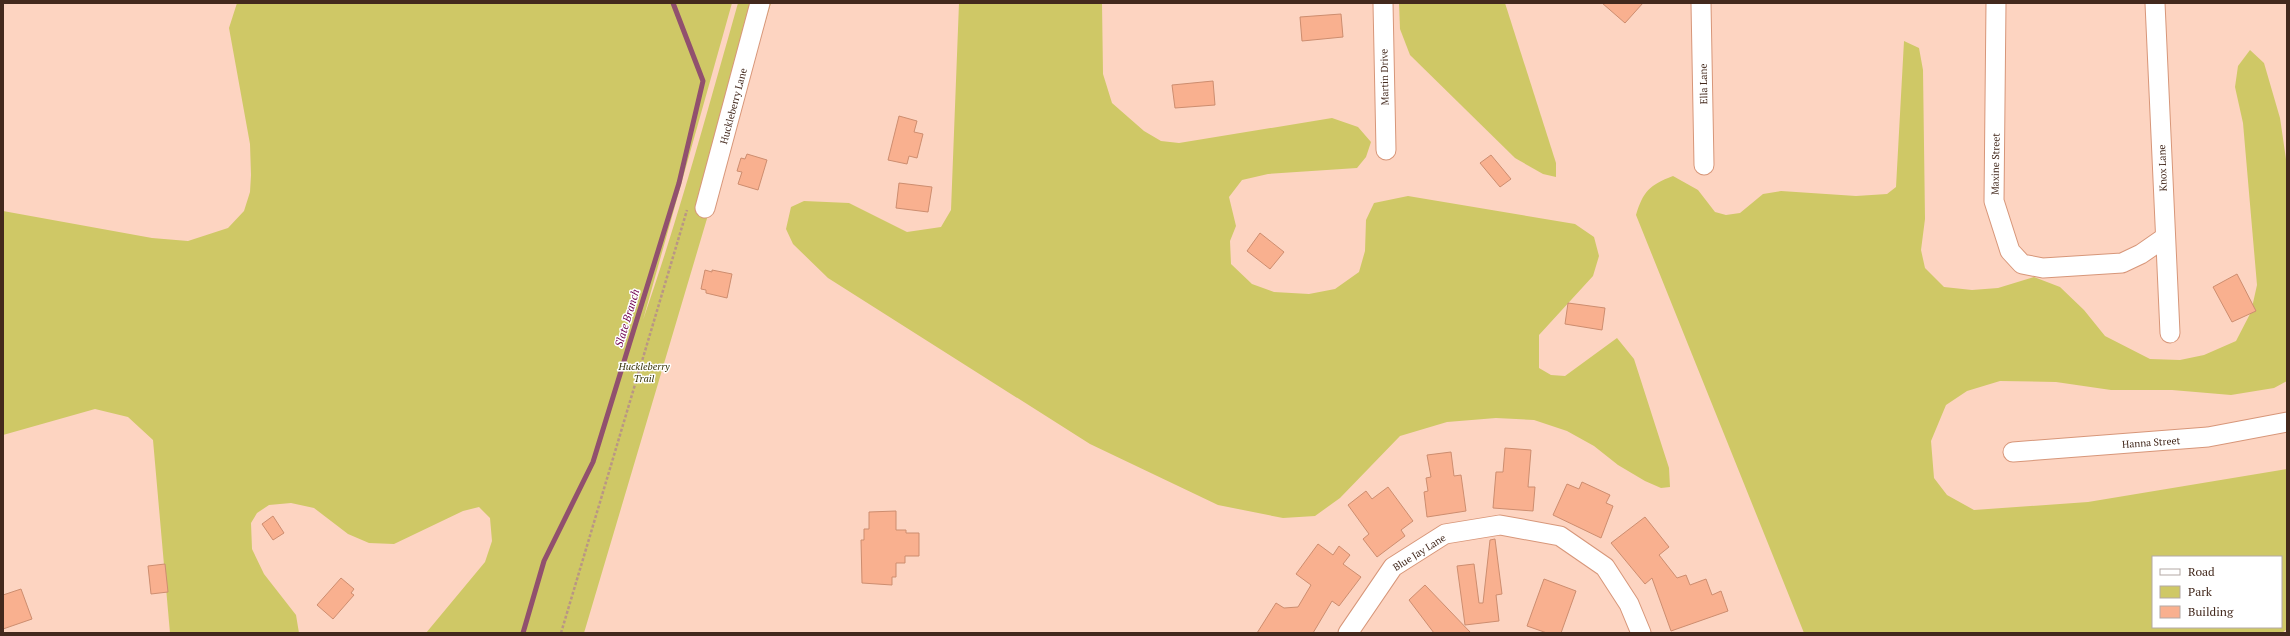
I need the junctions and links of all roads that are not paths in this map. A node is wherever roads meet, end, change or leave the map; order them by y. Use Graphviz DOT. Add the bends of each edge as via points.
graph roads {
  1 [pos="760,3"];
  2 [pos="1382,3"];
  3 [pos="1701,3"];
  4 [pos="1996,3"];
  5 [pos="2155,3"];
  6 [pos="1386,150"];
  7 [pos="1704,165"];
  8 [pos="696,208"];
  9 [pos="2164,238"];
  10 [pos="2170,333"];
  11 [pos="2287,422"];
  12 [pos="2013,452"];
  13 [pos="1348,633"];
  14 [pos="1641,633"];
  1 -- 8 [label="street, Huckleberry Lane"];
  2 -- 6 [label="street, Martin Drive"];
  3 -- 7 [label="street, Ella Lane"];
  4 -- 9 [label="street, Maxine Street" via="1994,201 2010,251 2022,264 2043,268 2122,263"];
  5 -- 9 [label="street, Knox Lane"];
  9 -- 10 [label="street, Knox Lane"];
  11 -- 12 [label="street, Hanna Street" via="2208,437"];
  13 -- 14 [label="street, Blue Jay Lane" via="1393,567 1445,534 1500,525 1560,536 1605,567 1629,604"];
}
